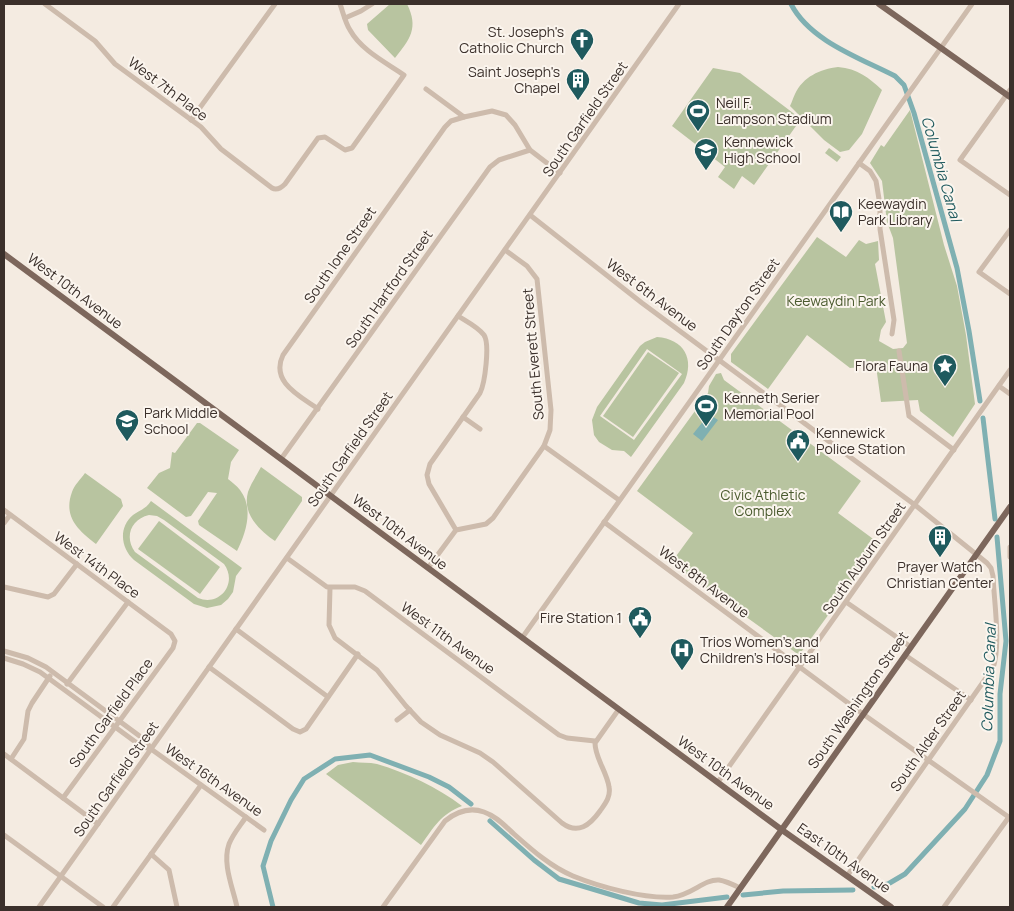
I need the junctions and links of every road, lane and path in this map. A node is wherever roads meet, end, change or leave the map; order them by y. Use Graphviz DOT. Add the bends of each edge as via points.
graph roads {
  1 [pos="45,4"];
  2 [pos="275,4"];
  3 [pos="340,4"];
  4 [pos="372,4"];
  5 [pos="679,4"];
  6 [pos="879,4"];
  7 [pos="972,4"];
  8 [pos="345,18"];
  9 [pos="941,47"];
  10 [pos="426,89"];
  11 [pos="1009,94"];
  12 [pos="464,117"];
  13 [pos="191,120"];
  14 [pos="530,150"];
  15 [pos="859,163"];
  16 [pos="560,173"];
  17 [pos="1010,195"];
  18 [pos="530,215"];
  19 [pos="1010,230"];
  20 [pos="505,250"];
  21 [pos="4,254"];
  22 [pos="1010,294"];
  23 [pos="458,316"];
  24 [pos="892,334"];
  25 [pos="899,351"];
  26 [pos="719,360"];
  27 [pos="1010,370"];
  28 [pos="999,386"];
  29 [pos="1010,394"];
  30 [pos="318,409"];
  31 [pos="463,417"];
  32 [pos="480,429"];
  33 [pos="544,446"];
  34 [pos="954,450"];
  35 [pos="281,460"];
  36 [pos="330,496"];
  37 [pos="619,500"];
  38 [pos="915,505"];
  39 [pos="4,510"];
  40 [pos="1010,510"];
  41 [pos="10,515"];
  42 [pos="604,522"];
  43 [pos="4,523"];
  44 [pos="456,530"];
  45 [pos="1010,547"];
  46 [pos="977,554"];
  47 [pos="1010,557"];
  48 [pos="287,558"];
  49 [pos="77,564"];
  50 [pos="428,568"];
  51 [pos="4,587"];
  52 [pos="330,588"];
  53 [pos="128,602"];
  54 [pos="846,602"];
  55 [pos="236,629"];
  56 [pos="522,638"];
  57 [pos="175,641"];
  58 [pos="911,648"];
  59 [pos="4,650"];
  60 [pos="358,654"];
  61 [pos="906,655"];
  62 [pos="4,658"];
  63 [pos="209,667"];
  64 [pos="800,667"];
  65 [pos="53,672"];
  66 [pos="48,678"];
  67 [pos="68,683"];
  68 [pos="64,689"];
  69 [pos="328,697"];
  70 [pos="971,700"];
  71 [pos="619,709"];
  72 [pos="410,710"];
  73 [pos="863,714"];
  74 [pos="397,720"];
  75 [pos="119,721"];
  76 [pos="114,727"];
  77 [pos="595,742"];
  78 [pos="151,749"];
  79 [pos="4,754"];
  80 [pos="11,760"];
  81 [pos="928,760"];
  82 [pos="718,782"];
  83 [pos="201,785"];
  84 [pos="63,798"];
  85 [pos="246,817"];
  86 [pos="1009,817"];
  87 [pos="98,824"];
  88 [pos="264,830"];
  89 [pos="782,830"];
  90 [pos="4,835"];
  91 [pos="151,854"];
  92 [pos="847,876"];
  93 [pos="61,877"];
  94 [pos="740,888"];
  95 [pos="39,907"];
  96 [pos="103,907"];
  97 [pos="113,907"];
  98 [pos="177,907"];
  99 [pos="237,907"];
  100 [pos="383,907"];
  101 [pos="727,907"];
  102 [pos="892,907"];
  103 [pos="944,907"];
  1 -- 13 [label="street, West 7th Place" via="95,41 115,64"];
  2 -- 13 [label="street"];
  3 -- 8 [label="street"];
  4 -- 8 [label="street"];
  5 -- 16 [label="street, South Garfield Street"];
  6 -- 9 [label="main road"];
  7 -- 9 [label="street, South Dayton Street"];
  8 -- 13 [label="street, West 7th Place" via="362,45 404,75 352,148 345,150 325,137 318,138 285,184 278,189 272,188 225,152"];
  9 -- 11 [label="main road"];
  9 -- 15 [label="street, South Dayton Street"];
  10 -- 12 [label="street"];
  11 -- 17 [label="street" via="960,160"];
  12 -- 14 [label="street, South Ione Street" via="501,113 513,122"];
  12 -- 30 [label="street, South Ione Street" via="451,121 445,127 283,355 280,369 285,385"];
  14 -- 16 [label="street"];
  14 -- 30 [label="street, South Hartford Street" via="498,160 490,167"];
  15 -- 24 [label="street" via="870,171 876,181 894,320"];
  15 -- 26 [label="street, South Dayton Street"];
  16 -- 18 [label="street, South Garfield Street"];
  18 -- 20 [label="street, South Garfield Street"];
  18 -- 26 [label="street, West 6th Avenue"];
  19 -- 22 [label="street" via="980,272"];
  20 -- 23 [label="street, South Garfield Street"];
  20 -- 33 [label="street, South Everett Street" via="527,266 538,279 551,410 550,430"];
  21 -- 35 [label="main road, West 10th Avenue"];
  23 -- 31 [label="street" via="483,334 487,346 482,389"];
  23 -- 36 [label="street, South Garfield Street"];
  25 -- 34 [label="street" via="909,416"];
  26 -- 37 [label="street, South Dayton Street"];
  26 -- 38 [label="street, West 6th Avenue"];
  27 -- 28 [label="street, South Auburn Street"];
  28 -- 29 [label="street"];
  28 -- 34 [label="street, South Auburn Street"];
  30 -- 35 [label="street, South Hartford Street"];
  31 -- 32 [label="street"];
  31 -- 44 [label="street" via="430,464 427,475"];
  33 -- 37 [label="street"];
  33 -- 44 [label="street, South Everett Street" via="494,518 486,524"];
  34 -- 38 [label="street, South Auburn Street"];
  35 -- 36 [label="main road, West 10th Avenue"];
  36 -- 48 [label="street, South Garfield Street"];
  36 -- 50 [label="main road, West 10th Avenue"];
  37 -- 42 [label="street, South Dayton Street"];
  38 -- 46 [label="street, West 6th Avenue"];
  38 -- 54 [label="street, South Auburn Street"];
  39 -- 41 [label="street, West 14th Place"];
  40 -- 46 [label="main road, South Washington Street"];
  41 -- 43 [label="street"];
  41 -- 49 [label="street, West 14th Place"];
  42 -- 56 [label="street, South Dayton Street"];
  42 -- 64 [label="street, West 8th Avenue"];
  44 -- 50 [label="street"];
  45 -- 47 [label="street"];
  46 -- 58 [label="main road, South Washington Street"];
  46 -- 70 [label="street, South Alder Street" via="992,572 996,647 993,668"];
  48 -- 52 [label="street"];
  48 -- 55 [label="street, South Garfield Street"];
  49 -- 51 [label="street" via="50,597"];
  49 -- 53 [label="street, West 14th Place"];
  50 -- 56 [label="main road, West 10th Avenue"];
  52 -- 60 [label="street" via="330,628 335,638"];
  52 -- 77 [label="street, West 11th Avenue" via="362,589 559,735"];
  53 -- 57 [label="street, West 14th Place" via="171,634"];
  53 -- 67 [label="street"];
  54 -- 58 [label="street"];
  54 -- 64 [label="street, South Auburn Street"];
  55 -- 63 [label="street, South Garfield Street"];
  55 -- 69 [label="street"];
  56 -- 71 [label="main road, West 10th Avenue"];
  57 -- 75 [label="street, South Garfield Place"];
  58 -- 61 [label="main road, South Washington Street"];
  59 -- 65 [label="street" via="28,658"];
  60 -- 69 [label="street"];
  60 -- 72 [label="street" via="378,670"];
  61 -- 70 [label="street"];
  61 -- 73 [label="main road, South Washington Street"];
  62 -- 66 [label="street"];
  63 -- 69 [label="street" via="300,732"];
  63 -- 78 [label="street, South Garfield Street"];
  64 -- 73 [label="street, West 8th Avenue"];
  64 -- 82 [label="street, South Auburn Street"];
  65 -- 66 [label="street"];
  65 -- 67 [label="street"];
  66 -- 68 [label="street"];
  66 -- 80 [label="street" via="28,711 24,739"];
  67 -- 68 [label="street"];
  67 -- 75 [label="street"];
  68 -- 76 [label="street"];
  70 -- 81 [label="street, South Alder Street"];
  71 -- 77 [label="street"];
  71 -- 82 [label="main road, West 10th Avenue"];
  72 -- 74 [label="street"];
  72 -- 77 [label="street" via="434,731 493,762 570,828 587,826 609,795 610,787"];
  73 -- 81 [label="street, West 8th Avenue"];
  73 -- 89 [label="main road, South Washington Street"];
  75 -- 76 [label="street, South Garfield Place"];
  75 -- 78 [label="street" via="145,740"];
  76 -- 78 [label="street" via="141,746"];
  76 -- 84 [label="street, South Garfield Place"];
  78 -- 83 [label="street, West 16th Avenue"];
  78 -- 87 [label="street, South Garfield Street"];
  79 -- 80 [label="street"];
  80 -- 84 [label="street"];
  81 -- 86 [label="street, West 8th Avenue"];
  81 -- 92 [label="street, South Alder Street"];
  82 -- 89 [label="main road, West 10th Avenue"];
  83 -- 85 [label="street, West 16th Avenue"];
  83 -- 91 [label="street"];
  84 -- 87 [label="street"];
  85 -- 88 [label="street, West 16th Avenue"];
  85 -- 99 [label="street" via="227,851"];
  86 -- 103 [label="street"];
  87 -- 93 [label="street, South Garfield Street"];
  89 -- 92 [label="main road, East 10th Avenue"];
  89 -- 94 [label="main road, South Washington Street"];
  90 -- 93 [label="street"];
  91 -- 97 [label="street"];
  91 -- 98 [label="street" via="168,870"];
  92 -- 102 [label="main road, East 10th Avenue"];
  93 -- 95 [label="street, South Garfield Street"];
  93 -- 96 [label="street"];
  94 -- 100 [label="street" via="713,880 684,895 658,897 592,883 550,863 494,817 470,810 445,822"];
  94 -- 101 [label="main road, South Washington Street"];
}
